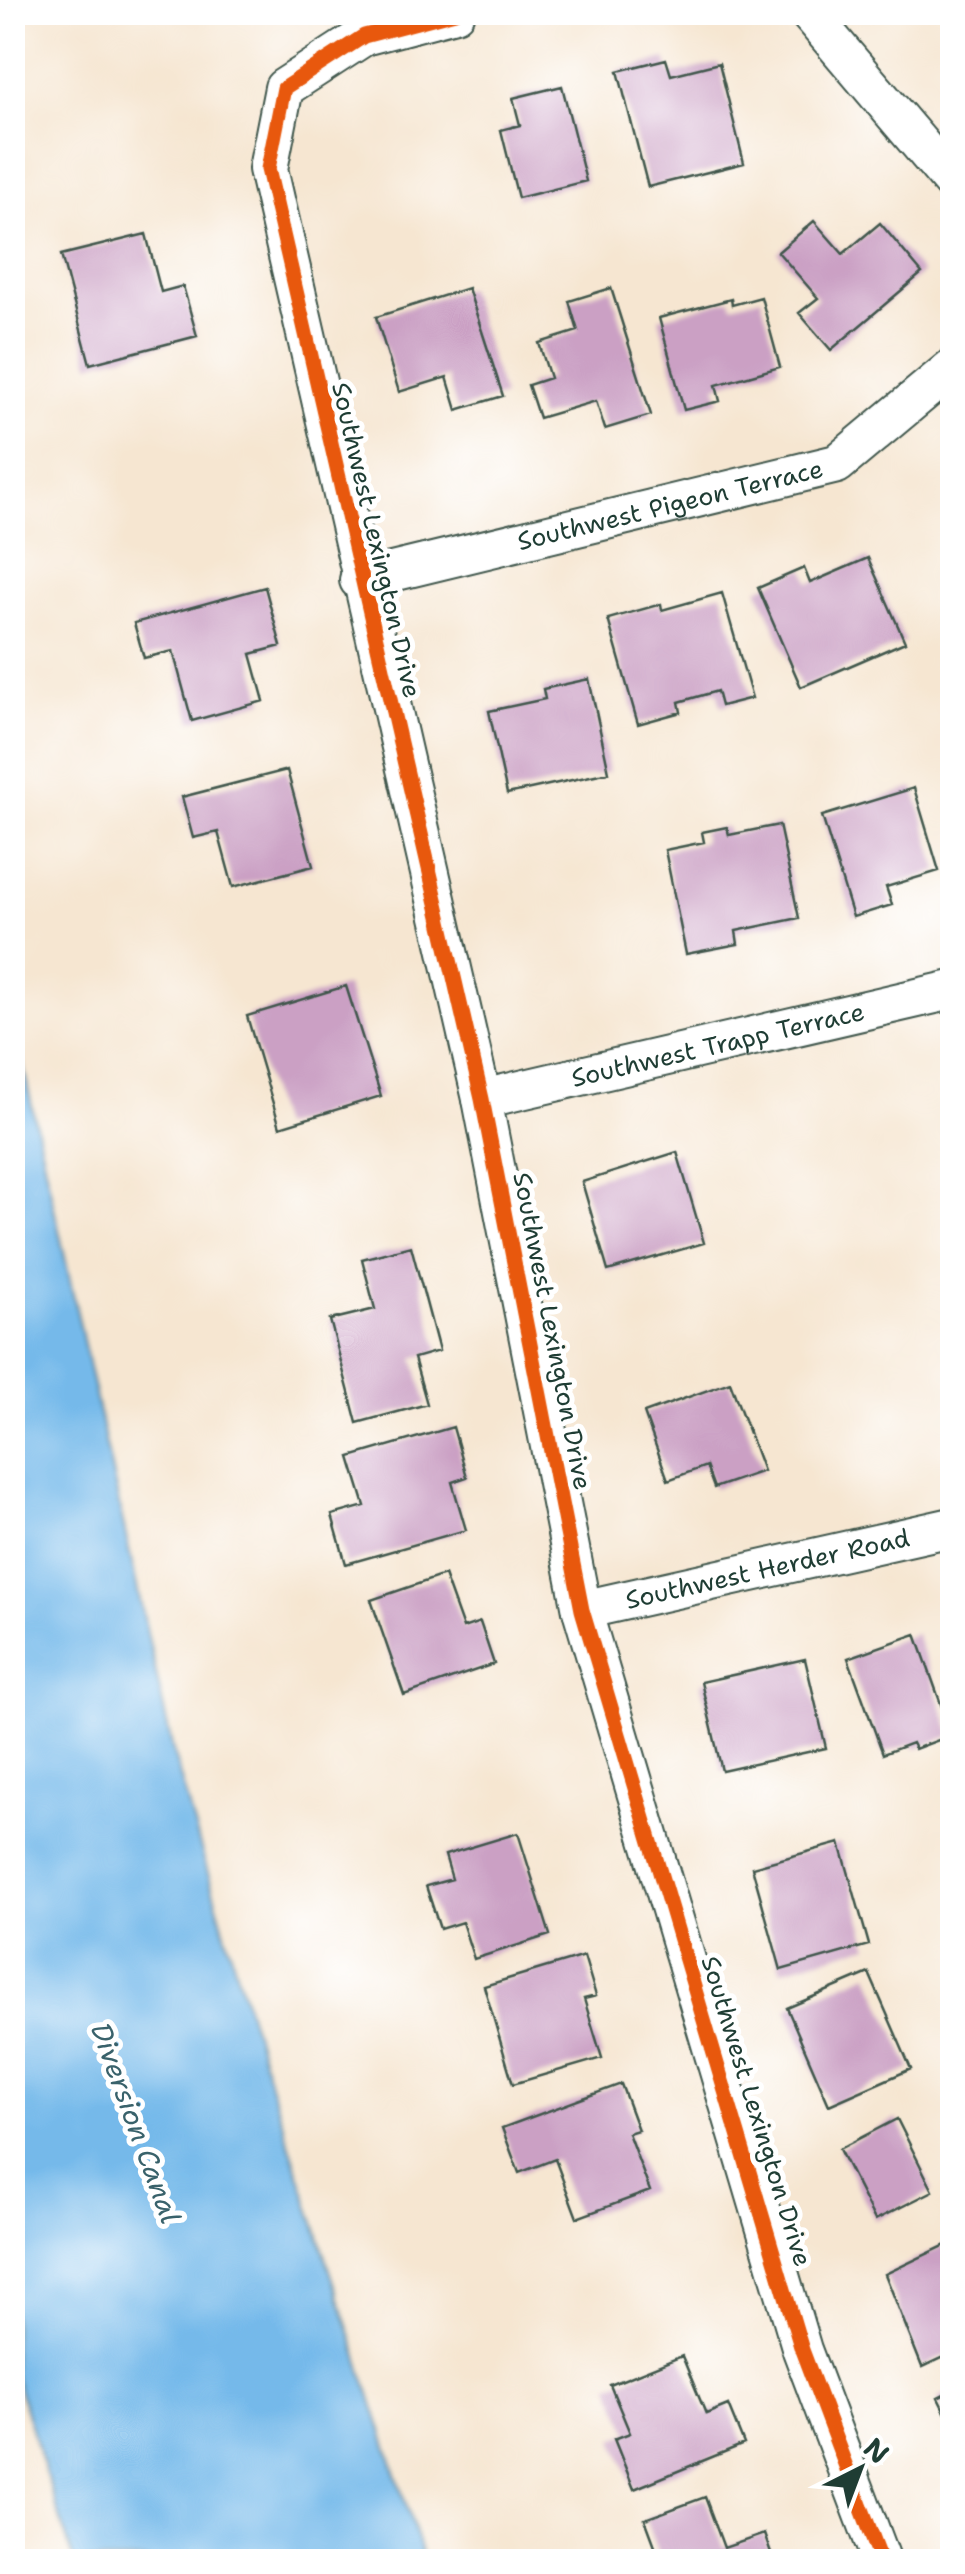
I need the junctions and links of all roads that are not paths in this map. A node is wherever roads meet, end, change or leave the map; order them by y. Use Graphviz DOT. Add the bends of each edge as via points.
graph roads {
  1 [pos="456,12"];
  2 [pos="808,12"];
  3 [pos="952,182"];
  4 [pos="952,368"];
  5 [pos="359,580"];
  6 [pos="952,990"];
  7 [pos="482,1099"];
  8 [pos="952,1527"];
  9 [pos="582,1610"];
  10 [pos="882,2562"];
  1 -- 5 [label="street, Southwest Lexington Drive" via="364,36 284,88 268,169"];
  2 -- 3 [label="street"];
  4 -- 5 [label="street, Southwest Pigeon Terrace" via="837,464"];
  5 -- 7 [label="street, Southwest Lexington Drive"];
  6 -- 7 [label="street, Southwest Trapp Terrace"];
  7 -- 9 [label="street, Southwest Lexington Drive"];
  8 -- 9 [label="street, Southwest Herder Road"];
  9 -- 10 [label="street, Southwest Lexington Drive" via="802,2350"];
}
